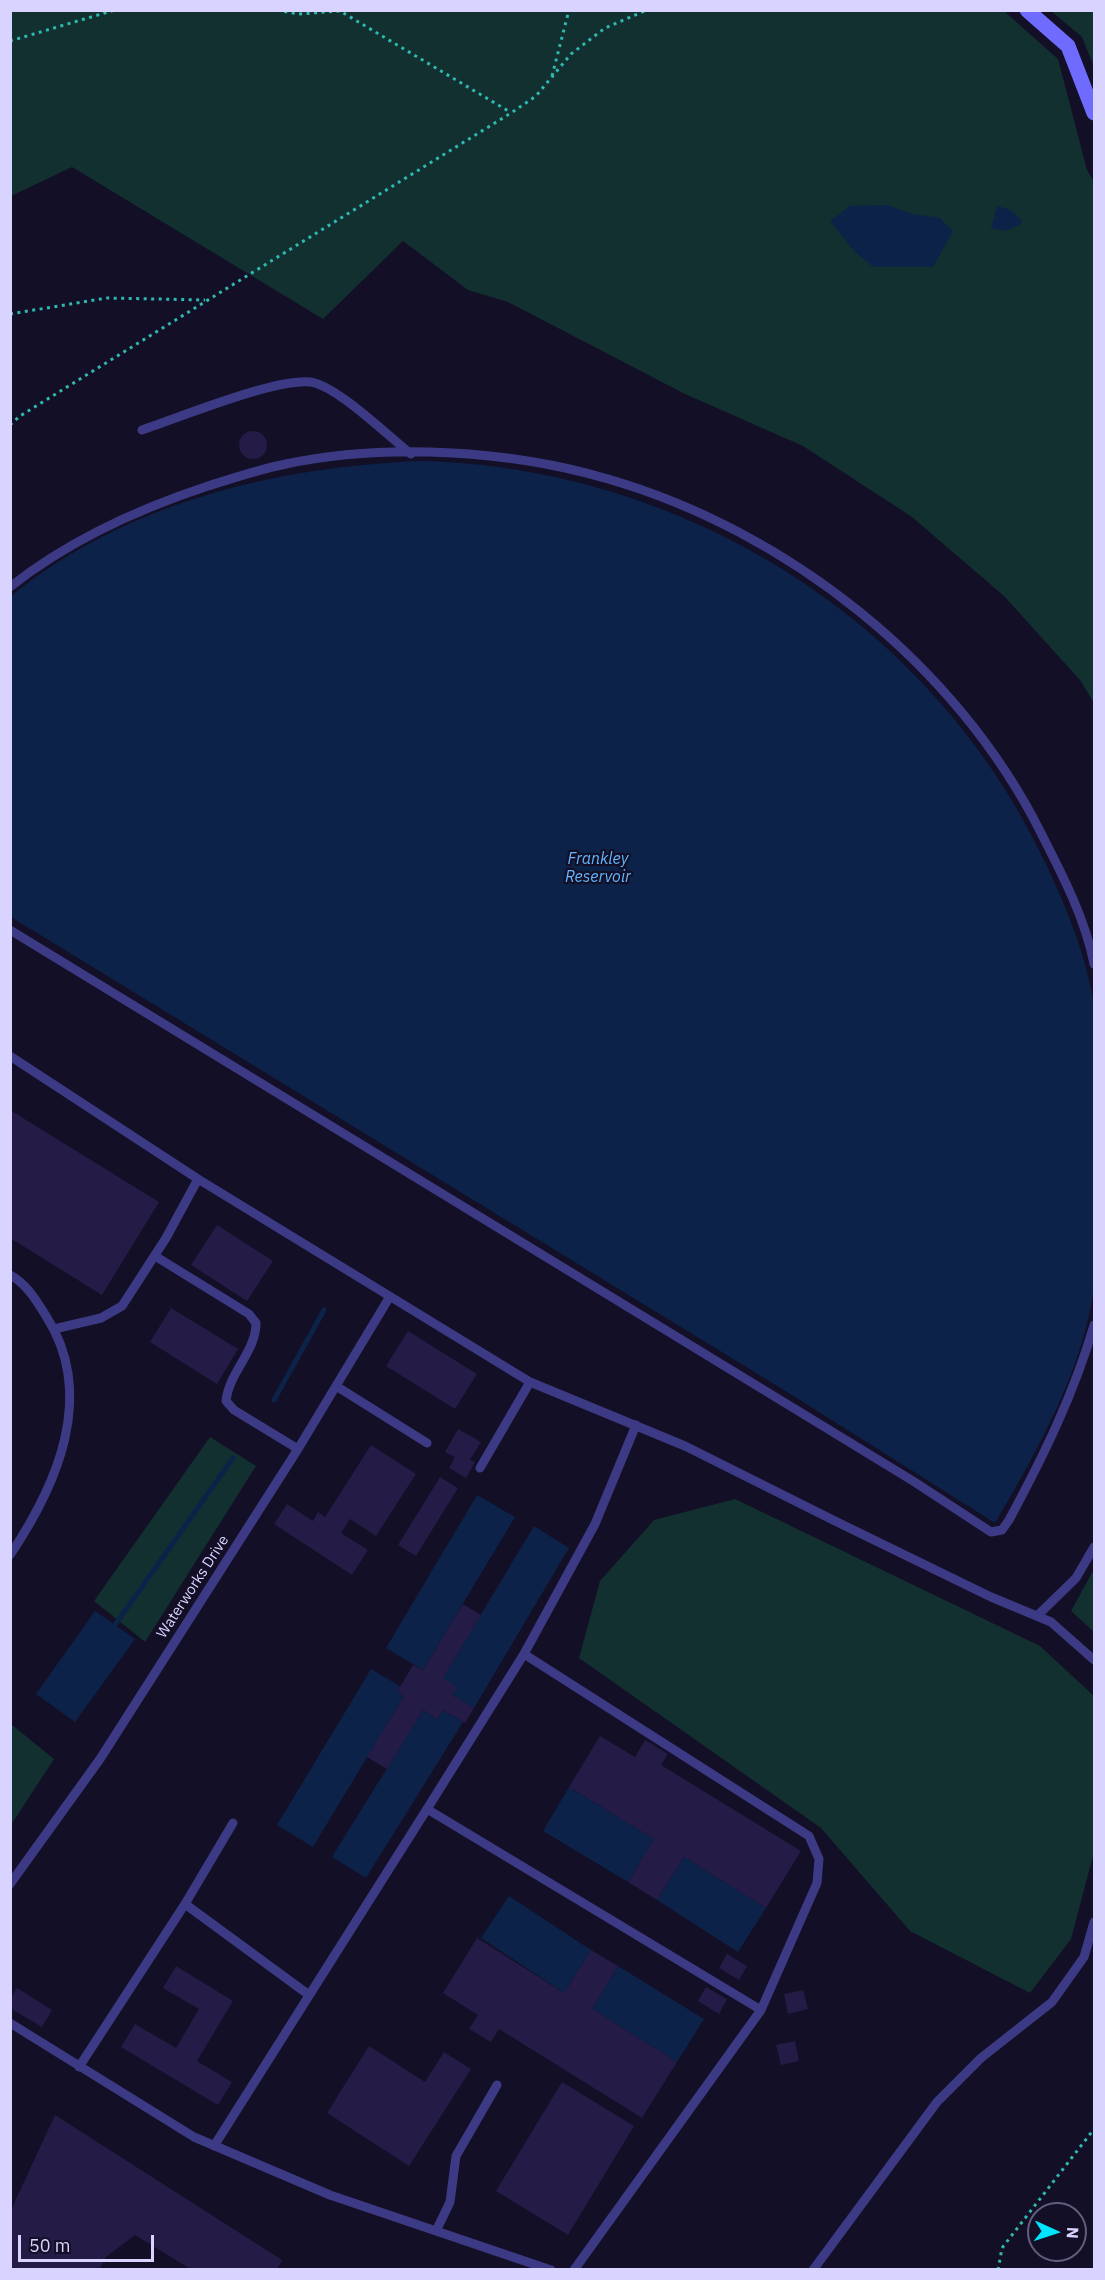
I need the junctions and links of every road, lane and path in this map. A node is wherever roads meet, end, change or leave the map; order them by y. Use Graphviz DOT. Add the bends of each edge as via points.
graph roads {
  1 [pos="115,10"];
  2 [pos="277,10"];
  3 [pos="569,10"];
  4 [pos="647,10"];
  5 [pos="1027,10"];
  6 [pos="10,41"];
  7 [pos="551,78"];
  8 [pos="511,113"];
  9 [pos="1095,113"];
  10 [pos="207,300"];
  11 [pos="10,314"];
  12 [pos="10,425"];
  13 [pos="142,430"];
  14 [pos="411,454"];
  15 [pos="10,587"];
  16 [pos="10,930"];
  17 [pos="1092,944"];
  18 [pos="1095,964"];
  19 [pos="10,1056"];
  20 [pos="198,1179"];
  21 [pos="155,1256"];
  22 [pos="10,1275"];
  23 [pos="389,1298"];
  24 [pos="1095,1325"];
  25 [pos="54,1329"];
  26 [pos="530,1382"];
  27 [pos="336,1386"];
  28 [pos="636,1425"];
  29 [pos="427,1443"];
  30 [pos="298,1449"];
  31 [pos="480,1468"];
  32 [pos="1095,1547"];
  33 [pos="10,1555"];
  34 [pos="1037,1616"];
  35 [pos="524,1654"];
  36 [pos="1095,1660"];
  37 [pos="427,1809"];
  38 [pos="233,1822"];
  39 [pos="10,1884"];
  40 [pos="185,1904"];
  41 [pos="1095,1922"];
  42 [pos="309,1995"];
  43 [pos="761,2010"];
  44 [pos="10,2023"];
  45 [pos="80,2067"];
  46 [pos="497,2085"];
  47 [pos="1095,2129"];
  48 [pos="214,2146"];
  49 [pos="436,2231"];
  50 [pos="551,2270"];
  51 [pos="574,2270"];
  52 [pos="813,2270"];
  53 [pos="998,2270"];
  1 -- 6 [label="path"];
  2 -- 8 [label="path" via="298,14 340,11"];
  3 -- 7 [label="path"];
  4 -- 7 [label="path" via="605,28 570,54"];
  5 -- 9 [label="street" via="1068,46"];
  7 -- 8 [label="path" via="536,96"];
  8 -- 10 [label="path"];
  10 -- 11 [label="path" via="107,298"];
  10 -- 12 [label="path"];
  13 -- 14 [label="lane" via="277,385 313,382 338,396"];
  14 -- 15 [label="lane" via="372,454 285,464 198,490 116,522"];
  14 -- 17 [label="lane" via="483,456 609,479 680,505 738,533 820,583 870,619 939,684 989,747 1029,808"];
  16 -- 24 [label="lane" via="914,1481 991,1532 1002,1530 1009,1520 1046,1450 1077,1380"];
  17 -- 18 [label="lane"];
  19 -- 20 [label="lane"];
  20 -- 21 [label="lane"];
  20 -- 23 [label="lane"];
  21 -- 25 [label="lane" via="122,1306 101,1318"];
  21 -- 30 [label="lane" via="249,1314 256,1323 254,1339 235,1372 226,1401 234,1410"];
  22 -- 25 [label="lane" via="26,1286"];
  23 -- 26 [label="lane"];
  23 -- 27 [label="lane, Waterworks Drive"];
  25 -- 33 [label="lane" via="70,1379 68,1434 57,1469 29,1527"];
  26 -- 28 [label="lane"];
  26 -- 31 [label="lane"];
  27 -- 29 [label="lane"];
  27 -- 30 [label="lane, Waterworks Drive"];
  28 -- 34 [label="lane"];
  28 -- 35 [label="lane" via="595,1524"];
  30 -- 39 [label="lane, Waterworks Drive" via="100,1759"];
  32 -- 34 [label="lane" via="1076,1578"];
  34 -- 36 [label="lane" via="1051,1622"];
  35 -- 37 [label="lane"];
  35 -- 43 [label="lane" via="809,1836 819,1859 817,1883"];
  37 -- 42 [label="lane"];
  37 -- 43 [label="lane"];
  38 -- 40 [label="lane"];
  40 -- 42 [label="lane"];
  40 -- 45 [label="lane"];
  41 -- 52 [label="lane" via="1084,1957 1052,2002 981,2058 937,2102"];
  42 -- 48 [label="lane"];
  43 -- 51 [label="lane"];
  44 -- 45 [label="lane"];
  45 -- 48 [label="lane"];
  46 -- 49 [label="lane" via="456,2156 450,2202"];
  47 -- 53 [label="path" via="1002,2248"];
  48 -- 49 [label="lane" via="330,2195"];
  49 -- 50 [label="lane"];
}
